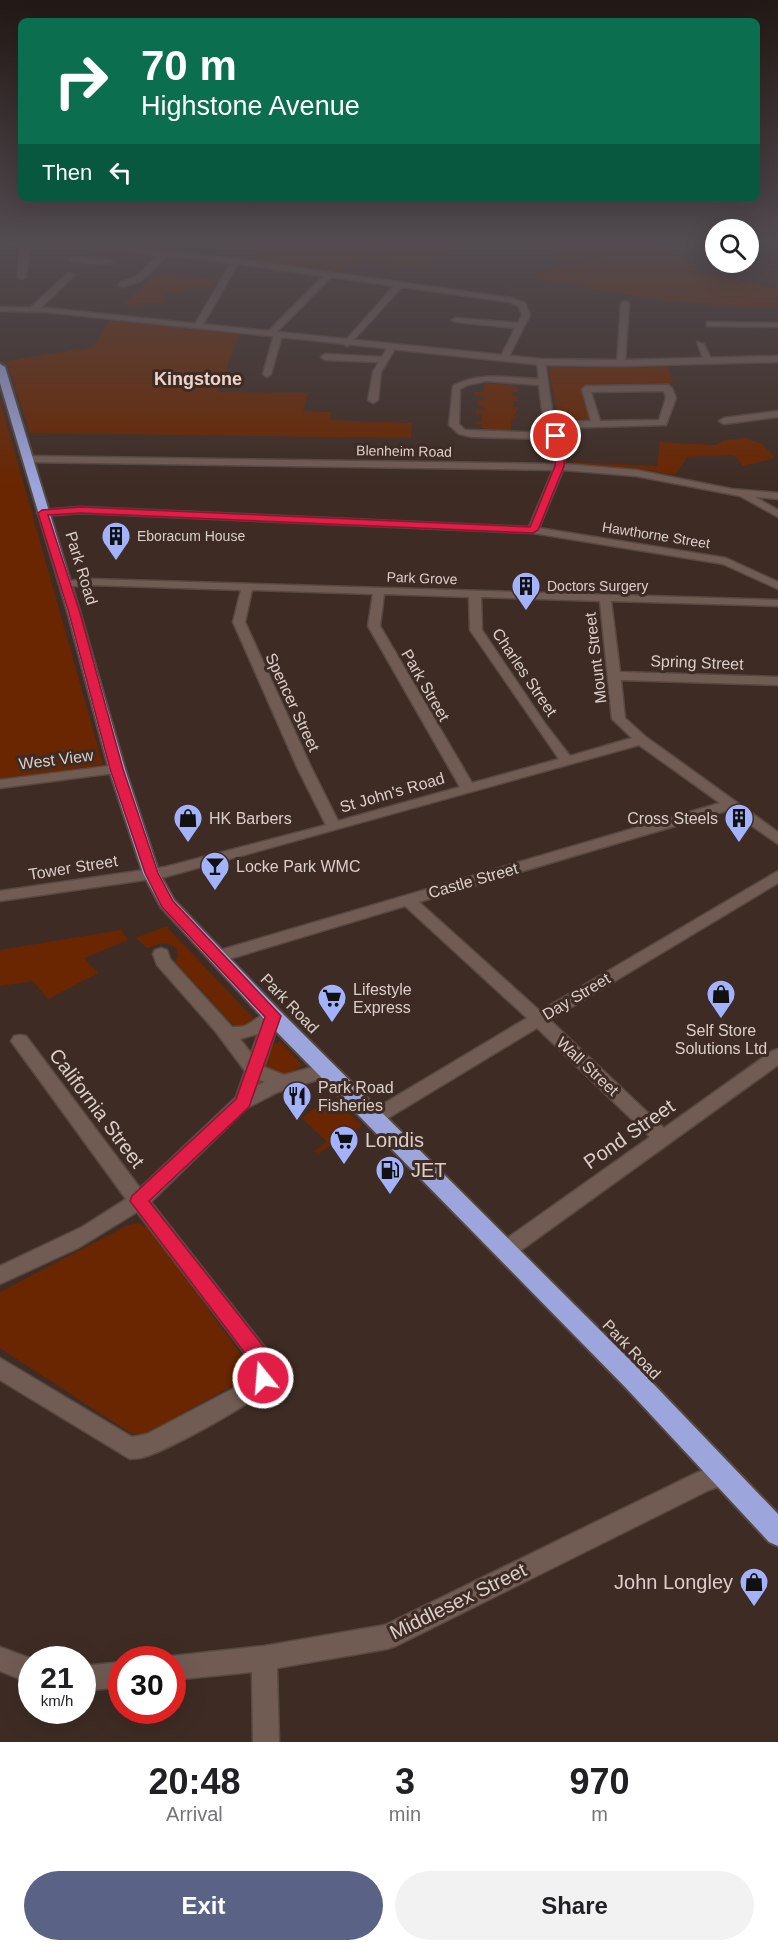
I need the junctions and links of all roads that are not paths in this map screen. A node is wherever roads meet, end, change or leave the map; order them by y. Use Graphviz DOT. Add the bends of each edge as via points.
graph roads {
  1 [pos="172,323"];
  2 [pos="200,323"];
  3 [pos="285,323"];
  4 [pos="365,323"];
  5 [pos="491,323"];
  6 [pos="521,323"];
  7 [pos="624,323"];
  8 [pos="710,324"];
  9 [pos="778,325"];
  10 [pos="198,326"];
  11 [pos="520,326"];
  12 [pos="274,335"];
  13 [pos="348,343"];
  14 [pos="700,344"];
  15 [pos="392,348"];
  16 [pos="326,357"];
  17 [pos="504,358"];
  18 [pos="385,360"];
  19 [pos="778,360"];
  20 [pos="708,361"];
  21 [pos="541,362"];
  22 [pos="621,363"];
  23 [pos="0,367"];
  24 [pos="267,374"];
  25 [pos="543,382"];
  26 [pos="373,400"];
  27 [pos="778,414"];
  28 [pos="724,421"];
  29 [pos="596,424"];
  30 [pos="551,425"];
  31 [pos="556,436"];
  32 [pos="27,459"];
  33 [pos="559,466"];
  34 [pos="740,493"];
  35 [pos="778,496"];
  36 [pos="42,513"];
  37 [pos="778,514"];
  38 [pos="533,530"];
  39 [pos="65,584"];
  40 [pos="774,584"];
  41 [pos="247,588"];
  42 [pos="379,592"];
  43 [pos="475,594"];
  44 [pos="604,598"];
  45 [pos="778,603"];
  46 [pos="614,676"];
  47 [pos="778,681"];
  48 [pos="641,740"];
  49 [pos="567,761"];
  50 [pos="117,769"];
  51 [pos="0,784"];
  52 [pos="468,788"];
  53 [pos="730,805"];
  54 [pos="334,827"];
  55 [pos="778,839"];
  56 [pos="151,873"];
  57 [pos="778,876"];
  58 [pos="0,896"];
  59 [pos="406,899"];
  60 [pos="160,954"];
  61 [pos="216,957"];
  62 [pos="273,1016"];
  63 [pos="538,1019"];
  64 [pos="221,1026"];
  65 [pos="20,1041"];
  66 [pos="778,1056"];
  67 [pos="327,1070"];
  68 [pos="255,1071"];
  69 [pos="284,1082"];
  70 [pos="243,1102"];
  71 [pos="374,1118"];
  72 [pos="663,1138"];
  73 [pos="139,1201"];
  74 [pos="506,1250"];
  75 [pos="0,1275"];
  76 [pos="0,1368"];
  77 [pos="724,1474"];
  78 [pos="778,1533"];
  79 [pos="264,1658"];
  80 [pos="0,1659"];
  81 [pos="18,1666"];
  82 [pos="186,1666"];
  83 [pos="266,1742"];
  1 -- 10 [label="street"];
  2 -- 10 [label="street"];
  3 -- 12 [label="street"];
  4 -- 13 [label="street"];
  5 -- 11 [label="street"];
  6 -- 11 [label="street"];
  7 -- 22 [label="street"];
  8 -- 9 [label="street"];
  10 -- 12 [label="street"];
  11 -- 17 [label="street"];
  12 -- 13 [label="street"];
  12 -- 24 [label="street"];
  13 -- 15 [label="street"];
  14 -- 20 [label="street"];
  15 -- 17 [label="street"];
  15 -- 18 [label="street"];
  16 -- 18 [label="street"];
  17 -- 21 [label="street"];
  18 -- 26 [label="street" via="377,372"];
  19 -- 20 [label="street"];
  20 -- 22 [label="street"];
  21 -- 22 [label="street"];
  21 -- 25 [label="street"];
  23 -- 32 [label="highway, Park Road"];
  25 -- 30 [label="street"];
  25 -- 31 [label="street" via="492,378 460,384 456,388 454,425 472,434"];
  27 -- 28 [label="street"];
  29 -- 29 [label="street" via="586,389 668,388 671,398 663,423"];
  29 -- 30 [label="street"];
  30 -- 31 [label="street"];
  31 -- 33 [label="street" via="561,452"];
  32 -- 33 [label="street, Blenheim Road"];
  32 -- 36 [label="highway, Park Road"];
  33 -- 34 [label="street, Blenheim Road" via="636,473"];
  33 -- 38 [label="street"];
  34 -- 35 [label="street, Blenheim Road"];
  34 -- 37 [label="street"];
  36 -- 38 [label="street, Hawthorne Street" via="81,510"];
  36 -- 39 [label="highway, Park Road"];
  38 -- 40 [label="street, Hawthorne Street" via="726,561"];
  39 -- 41 [label="street, Park Grove"];
  39 -- 50 [label="highway, Park Road"];
  40 -- 45 [label="street, Hawthorne Street"];
  41 -- 42 [label="street, Park Grove"];
  41 -- 54 [label="street, Spencer Street" via="239,622 241,630"];
  42 -- 43 [label="street, Park Grove"];
  42 -- 52 [label="street, Park Street" via="374,626"];
  43 -- 44 [label="street, Park Grove"];
  43 -- 49 [label="street, Charles Street" via="476,630"];
  44 -- 45 [label="street, Park Grove"];
  44 -- 46 [label="street, Mount Street"];
  46 -- 47 [label="street, Spring Street"];
  46 -- 48 [label="street, Mount Street" via="619,719"];
  48 -- 49 [label="street, St John's Road"];
  48 -- 53 [label="street, Mount Street"];
  49 -- 52 [label="street, St John's Road"];
  50 -- 51 [label="street, West View"];
  50 -- 56 [label="highway, Park Road"];
  52 -- 54 [label="street, St John's Road"];
  53 -- 55 [label="street, Mount Street"];
  53 -- 59 [label="street, Castle Street"];
  54 -- 56 [label="street, St John's Road"];
  56 -- 58 [label="street, Tower Street"];
  56 -- 61 [label="highway, Park Road" via="167,903"];
  57 -- 63 [label="street, Day Street"];
  59 -- 61 [label="street, Castle Street"];
  59 -- 63 [label="street, Wall Street"];
  60 -- 64 [label="street"];
  61 -- 62 [label="highway, Park Road"];
  62 -- 64 [label="street" via="249,1032 228,1034"];
  62 -- 67 [label="highway, Park Road"];
  62 -- 68 [label="street"];
  63 -- 71 [label="street, Day Street"];
  63 -- 72 [label="street, Wall Street"];
  64 -- 68 [label="street"];
  65 -- 73 [label="street, California Street"];
  66 -- 72 [label="street, Pond Street"];
  67 -- 69 [label="street"];
  67 -- 71 [label="highway, Park Road"];
  68 -- 69 [label="street"];
  68 -- 70 [label="street"];
  69 -- 70 [label="street"];
  70 -- 73 [label="street"];
  71 -- 74 [label="highway, Park Road"];
  72 -- 74 [label="street, Pond Street"];
  73 -- 75 [label="street" via="52,1252"];
  73 -- 76 [label="street, California Street" via="261,1358 263,1378 248,1392 155,1443 130,1448"];
  74 -- 77 [label="highway, Park Road"];
  77 -- 78 [label="highway, Park Road"];
  77 -- 79 [label="street, Middlesex Street" via="387,1637"];
  79 -- 82 [label="street, Middlesex Street"];
  79 -- 83 [label="street"];
  80 -- 81 [label="street"];
}
